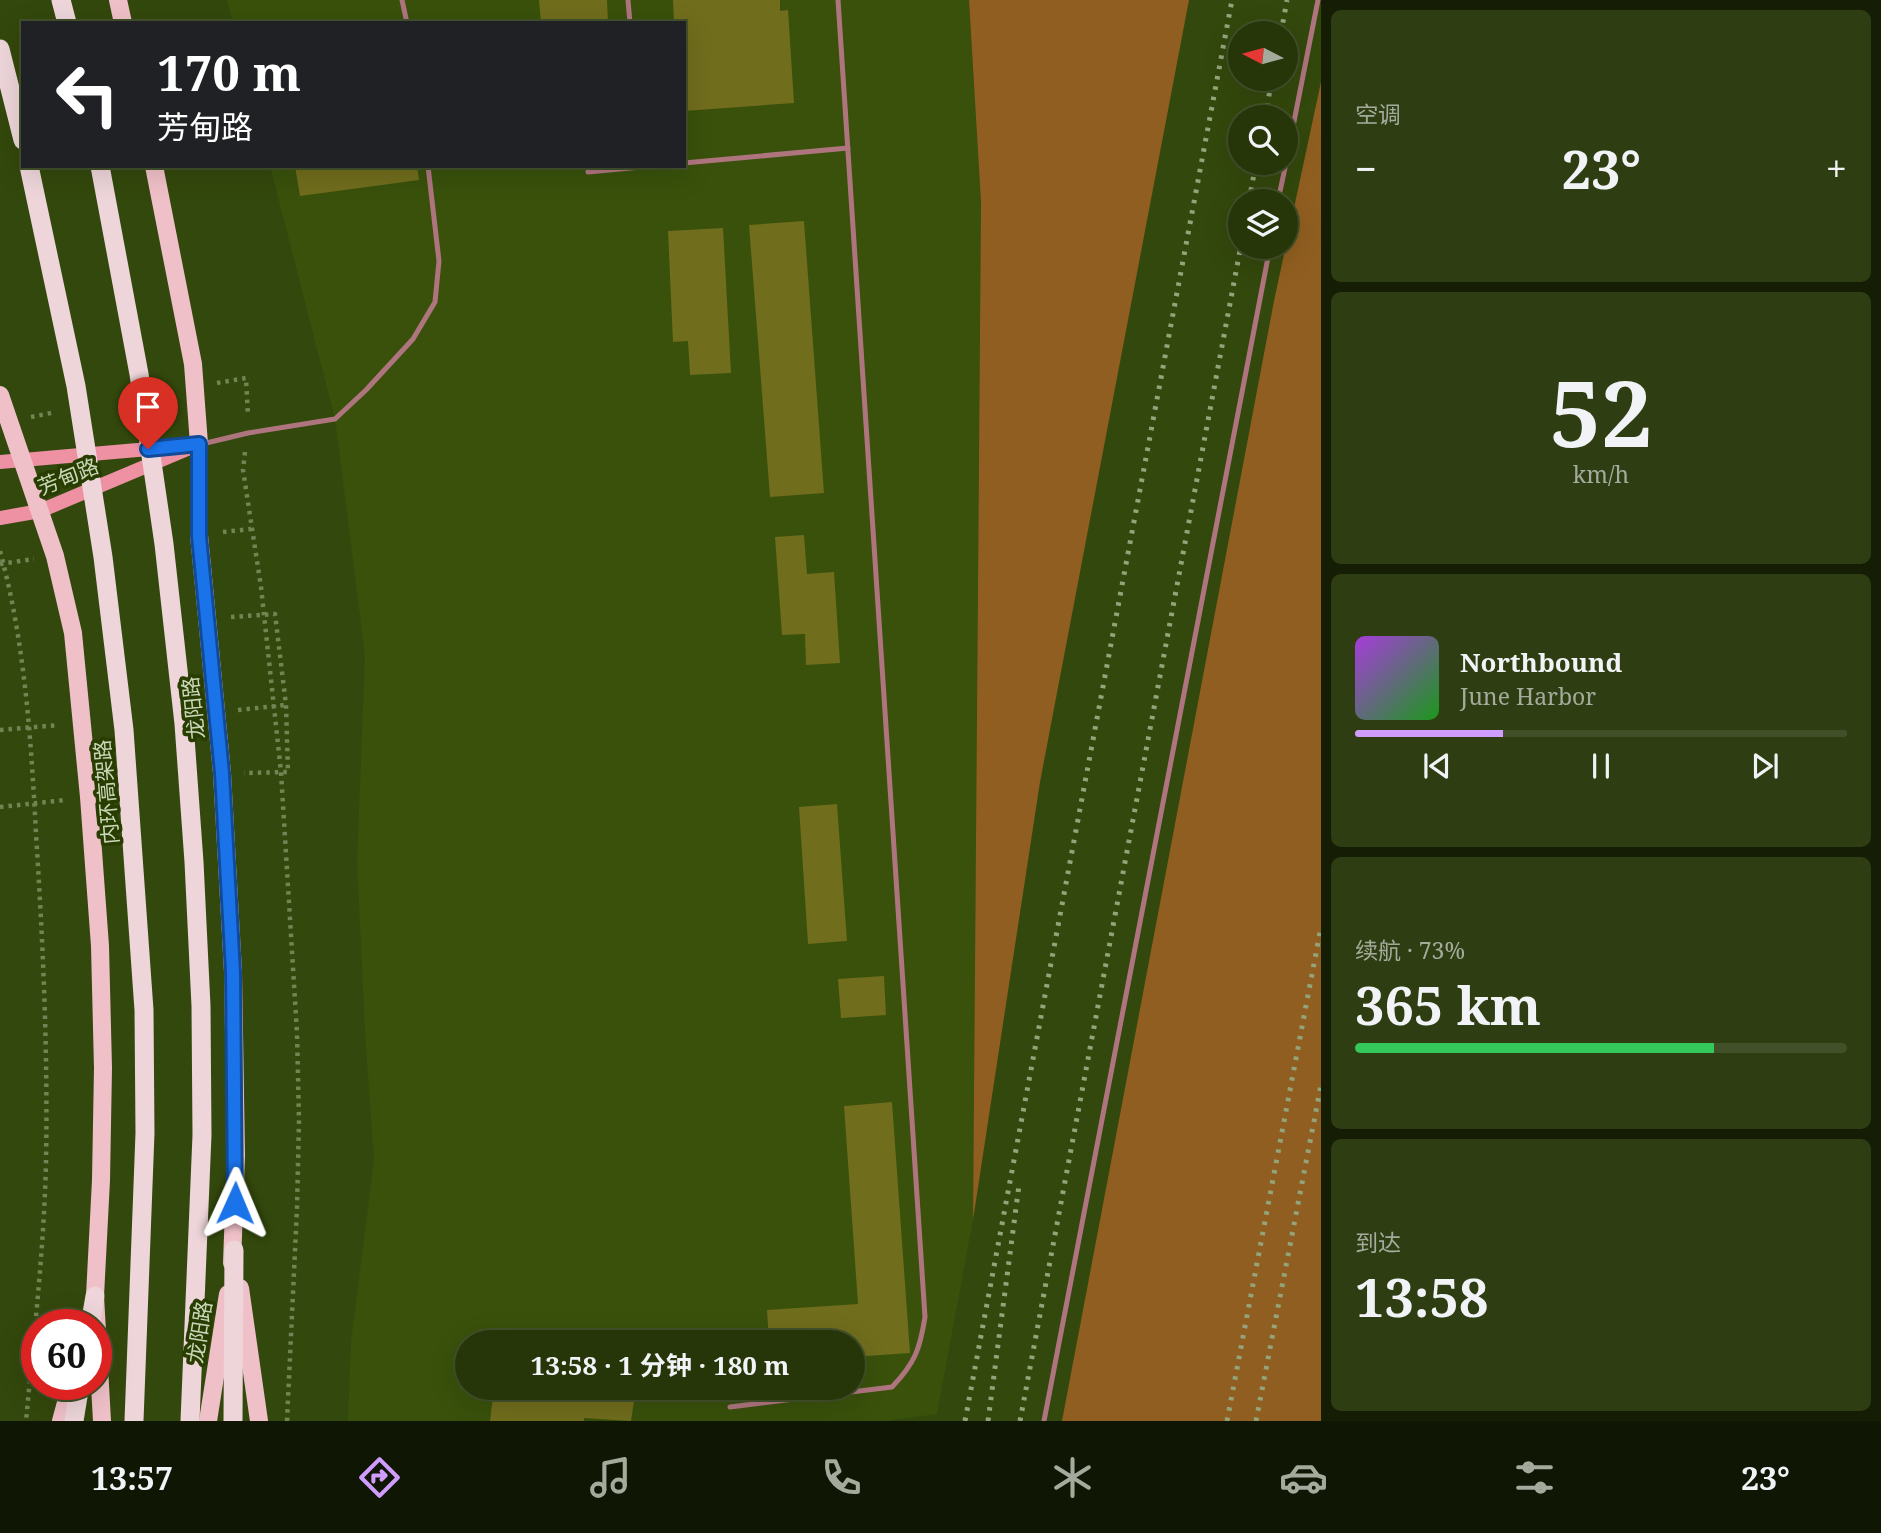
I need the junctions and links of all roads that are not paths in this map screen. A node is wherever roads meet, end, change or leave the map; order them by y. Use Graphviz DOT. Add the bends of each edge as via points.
graph roads {
  1 [pos="61,0"];
  2 [pos="118,0"];
  3 [pos="402,0"];
  4 [pos="628,0"];
  5 [pos="838,0"];
  6 [pos="1318,0"];
  7 [pos="66,21"];
  8 [pos="123,21"];
  9 [pos="407,21"];
  10 [pos="630,21"];
  11 [pos="0,48"];
  12 [pos="1297,105"];
  13 [pos="21,131"];
  14 [pos="848,148"];
  15 [pos="686,163"];
  16 [pos="29,168"];
  17 [pos="100,168"];
  18 [pos="154,168"];
  19 [pos="428,168"];
  20 [pos="631,168"];
  21 [pos="588,172"];
  22 [pos="1268,259"];
  23 [pos="0,395"];
  24 [pos="199,444"];
  25 [pos="22,460"];
  26 [pos="0,462"];
  27 [pos="40,511"];
  28 [pos="0,518"];
  29 [pos="234,1250"];
  30 [pos="95,1296"];
  31 [pos="92,1309"];
  32 [pos="67,1400"];
  33 [pos="77,1400"];
  34 [pos="730,1407"];
  35 [pos="61,1421"];
  36 [pos="74,1421"];
  37 [pos="102,1421"];
  38 [pos="134,1421"];
  39 [pos="190,1421"];
  40 [pos="208,1421"];
  41 [pos="233,1421"];
  42 [pos="259,1421"];
  43 [pos="1044,1421"];
  1 -- 7 [label="highway"];
  2 -- 8 [label="main road"];
  3 -- 9 [label="lane"];
  4 -- 10 [label="lane"];
  5 -- 14 [label="lane"];
  6 -- 12 [label="lane"];
  11 -- 13 [label="highway"];
  14 -- 15 [label="lane"];
  14 -- 34 [label="lane" via="925,1317 920,1346 909,1369 892,1387"];
  16 -- 38 [label="highway, 内环高架路" via="76,386 124,730 144,1010 145,1133"];
  17 -- 39 [label="highway" via="139,374 164,544 194,862 202,1135"];
  18 -- 24 [label="main road, 龙阳路" via="192,364"];
  19 -- 24 [label="lane" via="439,261 435,302 413,339 335,419"];
  20 -- 21 [label="lane"];
  22 -- 43 [label="lane"];
  23 -- 25 [label="main road"];
  24 -- 25 [label="main road, 芳甸路"];
  24 -- 27 [label="main road, 芳甸路"];
  24 -- 29 [label="main road, 龙阳路" via="199,536 222,773 233,972"];
  25 -- 26 [label="main road, 芳甸路"];
  25 -- 27 [label="main road"];
  27 -- 28 [label="main road, 芳甸路"];
  27 -- 30 [label="main road" via="73,633 100,946 103,1068"];
  29 -- 40 [label="main road, 龙阳路"];
  29 -- 41 [label="highway"];
  29 -- 42 [label="main road, 龙阳路"];
  30 -- 31 [label="highway"];
  30 -- 37 [label="main road"];
  32 -- 35 [label="main road"];
  33 -- 36 [label="highway"];
}
